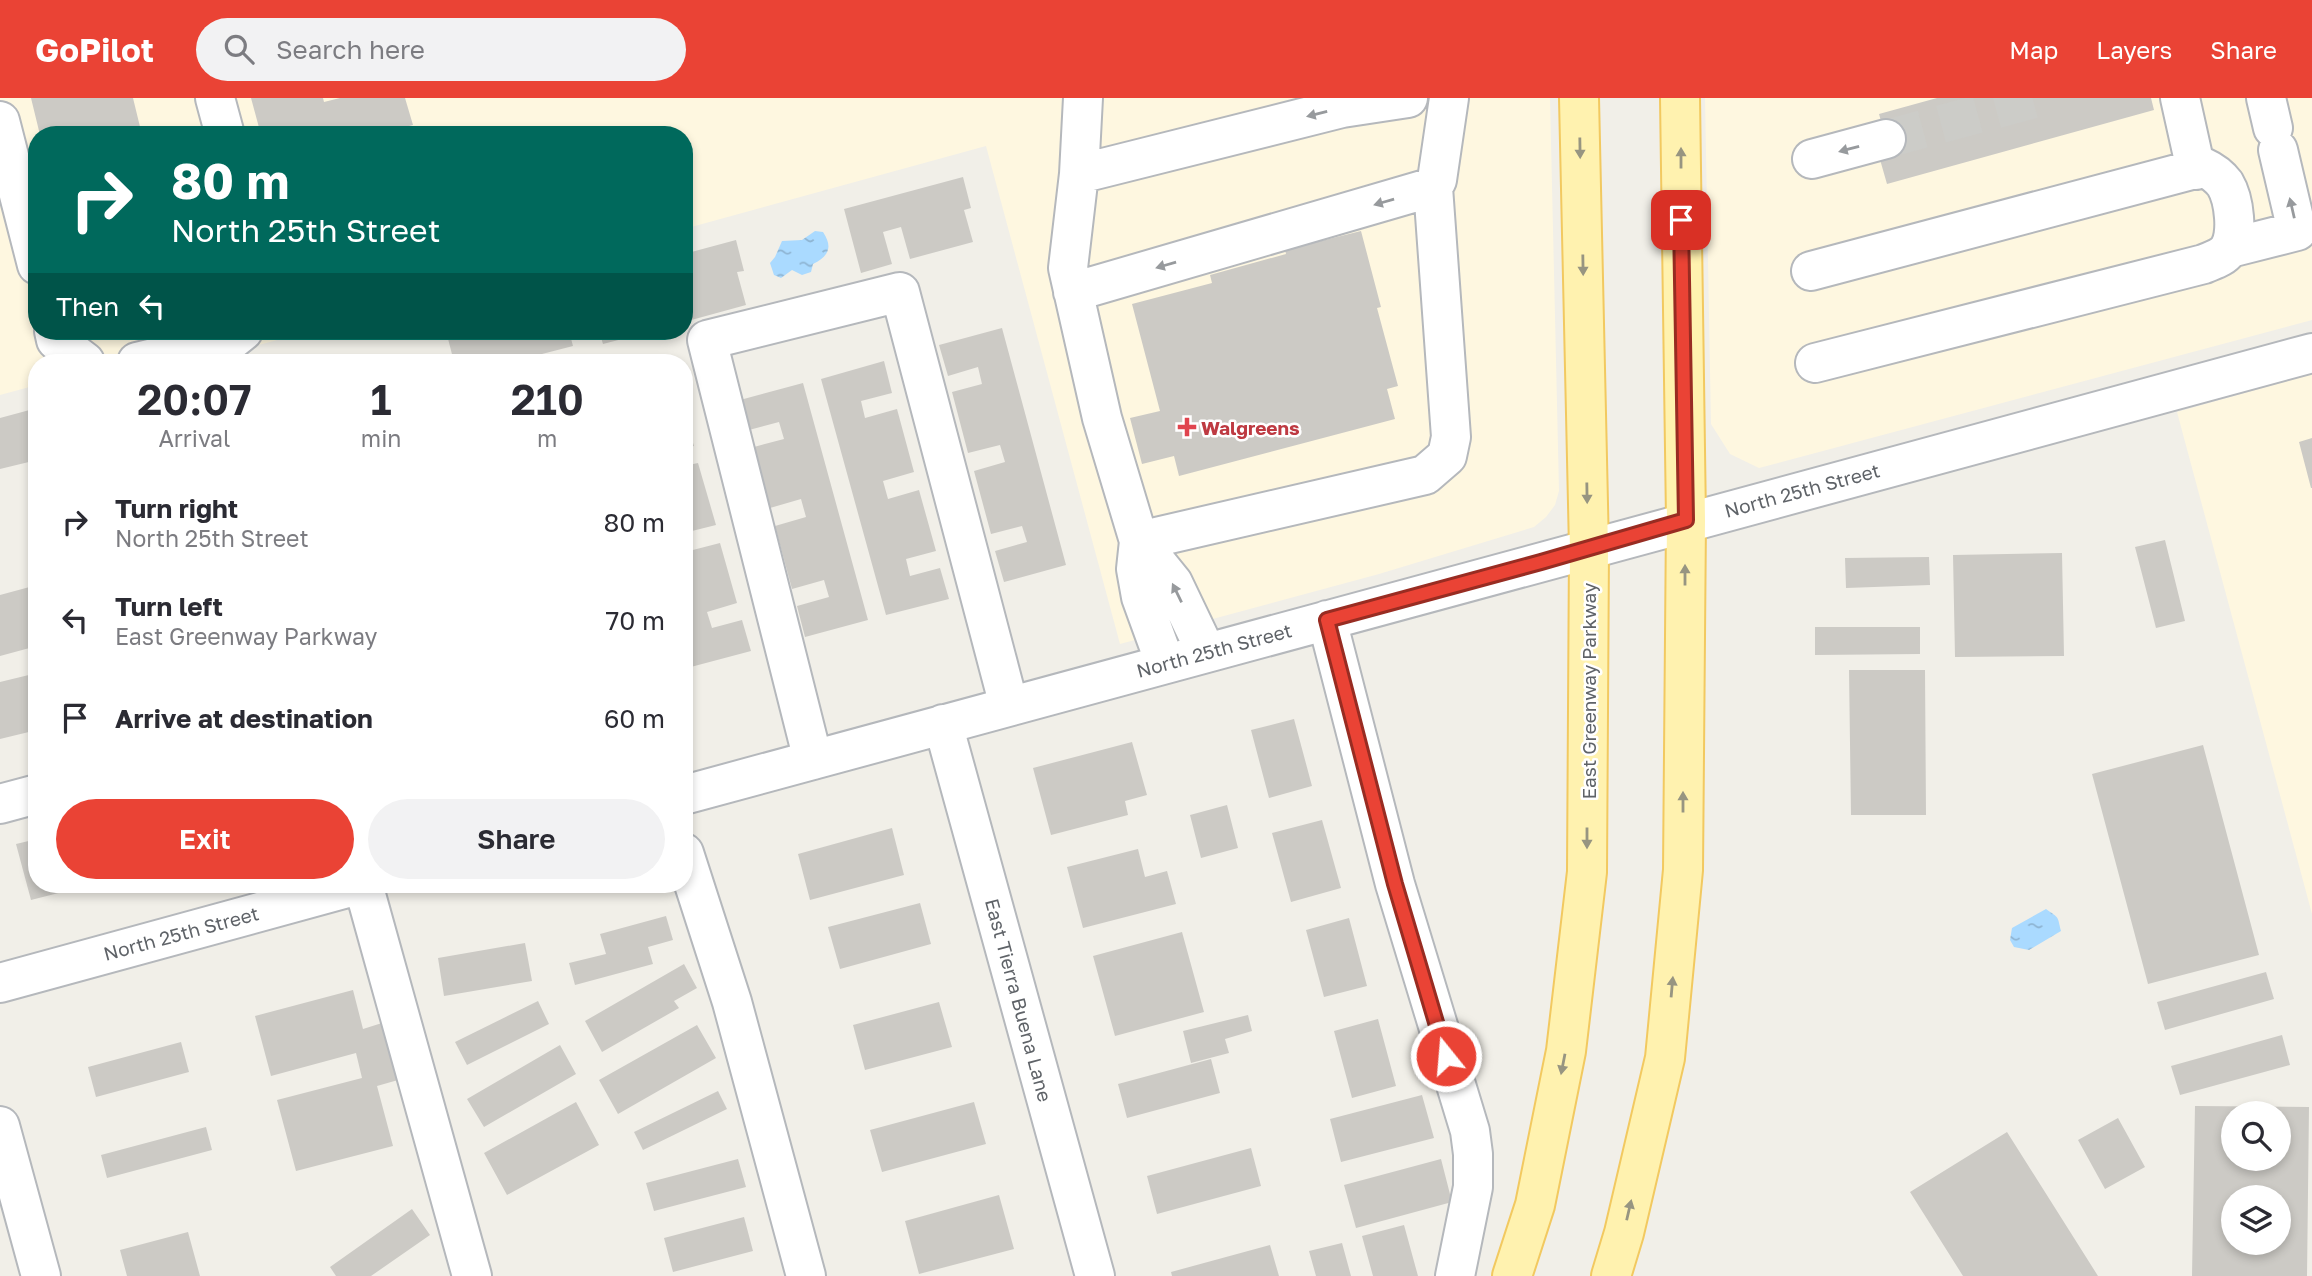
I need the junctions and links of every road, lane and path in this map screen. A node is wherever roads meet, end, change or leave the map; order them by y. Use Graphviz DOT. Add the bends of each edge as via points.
graph roads {
  1 [pos="215,98"];
  2 [pos="1083,98"];
  3 [pos="1408,98"];
  4 [pos="1449,98"];
  5 [pos="1579,98"];
  6 [pos="1680,98"];
  7 [pos="2180,98"];
  8 [pos="0,121"];
  9 [pos="2273,125"];
  10 [pos="223,126"];
  11 [pos="1886,139"];
  12 [pos="1812,159"];
  13 [pos="2196,170"];
  14 [pos="1079,174"];
  15 [pos="1433,187"];
  16 [pos="28,230"];
  17 [pos="2230,248"];
  18 [pos="1811,271"];
  19 [pos="1073,292"];
  20 [pos="56,340"];
  21 [pos="229,340"];
  22 [pos="2312,353"];
  23 [pos="74,354"];
  24 [pos="170,354"];
  25 [pos="1815,363"];
  26 [pos="1686,520"];
  27 [pos="1139,541"];
  28 [pos="1589,549"];
  29 [pos="1327,620"];
  30 [pos="1206,652"];
  31 [pos="1165,663"];
  32 [pos="1009,706"];
  33 [pos="943,724"];
  34 [pos="813,760"];
  35 [pos="693,793"];
  36 [pos="28,796"];
  37 [pos="0,804"];
  38 [pos="693,881"];
  39 [pos="330,893"];
  40 [pos="366,893"];
  41 [pos="0,983"];
  42 [pos="0,1126"];
  43 [pos="41,1276"];
  44 [pos="472,1276"];
  45 [pos="806,1276"];
  46 [pos="1095,1276"];
  47 [pos="1455,1276"];
  48 [pos="1513,1276"];
  49 [pos="1611,1276"];
  1 -- 10 [label="street"];
  2 -- 14 [label="street"];
  3 -- 14 [label="street, one-way" via="1342,108"];
  4 -- 15 [label="street"];
  5 -- 28 [label="main road, East Greenway Parkway, one-way"];
  26 -- 6 [label="main road, one-way"];
  7 -- 13 [label="street"];
  8 -- 16 [label="street"];
  17 -- 9 [label="street, one-way" via="2297,231"];
  11 -- 12 [label="street, one-way"];
  13 -- 17 [label="street" via="2213,171 2226,186 2234,228"];
  13 -- 18 [label="street"];
  14 -- 19 [label="street" via="1068,268"];
  15 -- 19 [label="street, one-way"];
  15 -- 27 [label="street" via="1451,437 1447,456 1425,475"];
  17 -- 25 [label="street" via="2204,264"];
  19 -- 27 [label="street" via="1102,418"];
  20 -- 23 [label="street"];
  21 -- 24 [label="street"];
  22 -- 26 [label="street, North 25th Street"];
  26 -- 28 [label="street, North 25th Street"];
  49 -- 26 [label="main road, one-way" via="1665,1058 1683,870"];
  30 -- 27 [label="street, one-way" via="1173,583"];
  27 -- 31 [label="street" via="1136,569 1141,597"];
  28 -- 29 [label="street, North 25th Street"];
  28 -- 48 [label="main road, East Greenway Parkway, one-way" via="1587,872 1566,1051 1535,1205"];
  29 -- 30 [label="street, North 25th Street"];
  29 -- 47 [label="street" via="1395,884 1470,1131 1473,1187"];
  30 -- 31 [label="street, North 25th Street"];
  31 -- 32 [label="street, North 25th Street"];
  32 -- 33 [label="street, North 25th Street"];
  32 -- 34 [label="street" via="900,292 707,340"];
  33 -- 34 [label="street, North 25th Street"];
  33 -- 46 [label="street, East Tierra Buena Lane"];
  34 -- 35 [label="street, North 25th Street"];
  36 -- 37 [label="street"];
  38 -- 45 [label="street" via="732,1002"];
  39 -- 41 [label="street, North 25th Street"];
  40 -- 44 [label="street"];
  42 -- 43 [label="street"];
}
